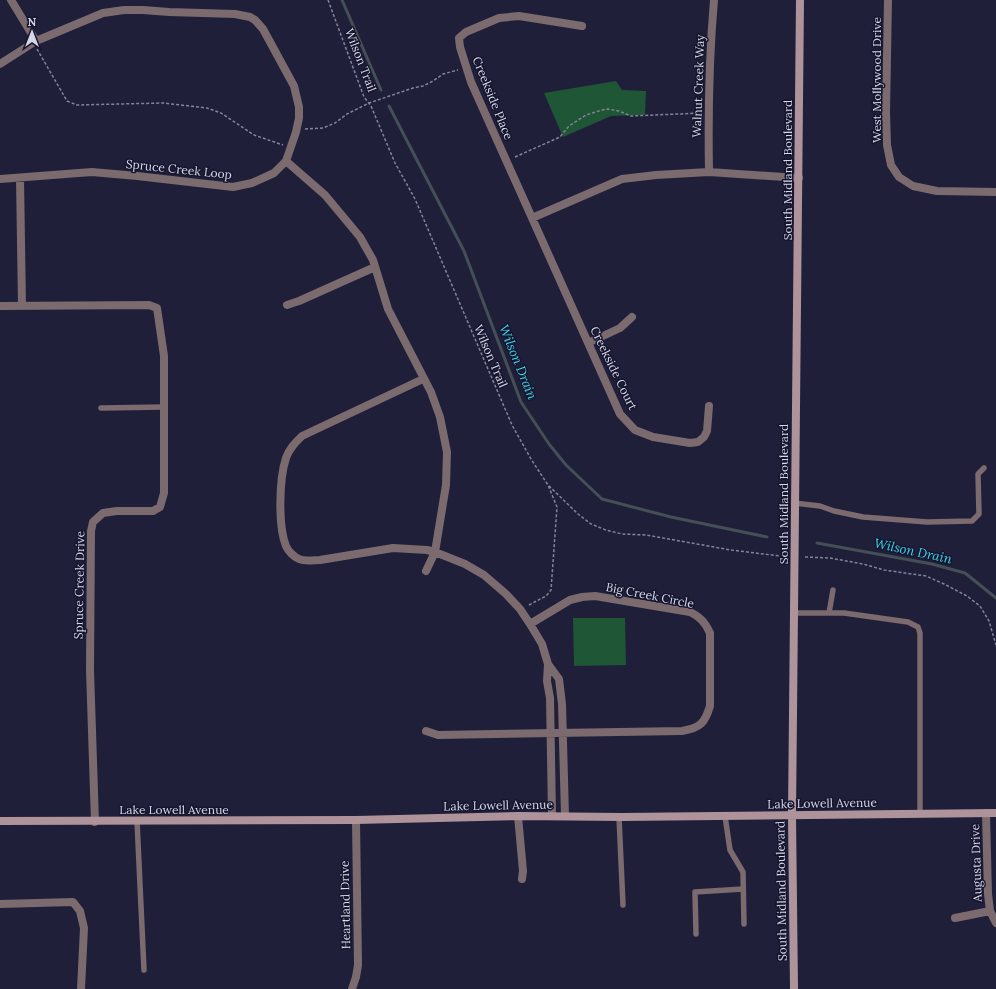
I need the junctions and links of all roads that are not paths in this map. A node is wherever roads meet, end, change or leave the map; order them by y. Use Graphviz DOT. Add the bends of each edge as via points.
graph roads {
  1 [pos="11,0"];
  2 [pos="714,0"];
  3 [pos="800,0"];
  4 [pos="888,0"];
  5 [pos="582,26"];
  6 [pos="34,42"];
  7 [pos="0,64"];
  8 [pos="286,161"];
  9 [pos="709,172"];
  10 [pos="20,178"];
  11 [pos="799,178"];
  12 [pos="0,179"];
  13 [pos="996,192"];
  14 [pos="532,218"];
  15 [pos="552,262"];
  16 [pos="375,267"];
  17 [pos="287,305"];
  18 [pos="0,306"];
  19 [pos="22,306"];
  20 [pos="632,317"];
  21 [pos="588,343"];
  22 [pos="424,379"];
  23 [pos="709,406"];
  24 [pos="164,407"];
  25 [pos="101,408"];
  26 [pos="984,468"];
  27 [pos="794,503"];
  28 [pos="435,552"];
  29 [pos="426,571"];
  30 [pos="833,590"];
  31 [pos="794,613"];
  32 [pos="829,613"];
  33 [pos="530,624"];
  34 [pos="548,664"];
  35 [pos="426,731"];
  36 [pos="551,733"];
  37 [pos="563,733"];
  38 [pos="986,813"];
  39 [pos="996,813"];
  40 [pos="920,814"];
  41 [pos="552,815"];
  42 [pos="792,815"];
  43 [pos="518,816"];
  44 [pos="565,816"];
  45 [pos="725,816"];
  46 [pos="619,817"];
  47 [pos="356,820"];
  48 [pos="0,821"];
  49 [pos="137,821"];
  50 [pos="94,822"];
  51 [pos="522,879"];
  52 [pos="744,889"];
  53 [pos="0,904"];
  54 [pos="622,905"];
  55 [pos="990,911"];
  56 [pos="954,918"];
  57 [pos="996,923"];
  58 [pos="744,924"];
  59 [pos="696,934"];
  60 [pos="144,970"];
  61 [pos="81,989"];
  62 [pos="352,989"];
  63 [pos="794,989"];
  1 -- 6 [label="street"];
  2 -- 9 [label="street, Walnut Creek Way" via="708,113"];
  3 -- 11 [label="main road, South Midland Boulevard"];
  4 -- 13 [label="street, West Mollywood Drive" via="886,112 887,145 891,165 899,177 913,186 937,191"];
  5 -- 14 [label="street, Creekside Place" via="519,16 499,18 466,32 459,38 471,82"];
  6 -- 7 [label="street"];
  6 -- 8 [label="street" via="103,13 124,10 235,14 250,17 263,29 294,86 299,118"];
  8 -- 10 [label="street, Spruce Creek Loop" via="274,173 252,183 233,187 92,172"];
  8 -- 16 [label="street" via="325,195 360,237"];
  9 -- 11 [label="street"];
  9 -- 14 [label="street" via="622,179"];
  10 -- 12 [label="street, Spruce Creek Loop"];
  10 -- 19 [label="street"];
  11 -- 27 [label="main road, South Midland Boulevard"];
  14 -- 15 [label="street, Creekside Place"];
  15 -- 21 [label="street, Creekside Court"];
  16 -- 17 [label="street"];
  16 -- 22 [label="street" via="388,309"];
  18 -- 19 [label="street"];
  19 -- 24 [label="street, Spruce Creek Drive" via="149,305 157,308 164,356"];
  20 -- 21 [label="street" via="620,328"];
  21 -- 23 [label="street, Creekside Court" via="620,414 635,430 653,437 690,444 698,442 707,431"];
  22 -- 28 [label="street" via="440,417 447,452 446,485"];
  22 -- 28 [label="street" via="302,436 289,450 286,459 282,480 281,526 286,548 299,559 320,560 393,548"];
  24 -- 25 [label="lane"];
  24 -- 50 [label="street, Spruce Creek Drive" via="164,493 160,506 153,511 103,513 93,522 91,531 90,670"];
  26 -- 27 [label="lane" via="978,474 979,514 972,520 927,522 863,516"];
  27 -- 31 [label="main road, South Midland Boulevard"];
  28 -- 29 [label="street"];
  28 -- 33 [label="street" via="484,575 506,594"];
  30 -- 32 [label="lane"];
  31 -- 32 [label="lane"];
  31 -- 42 [label="main road, South Midland Boulevard"];
  32 -- 40 [label="lane" via="908,622 918,627"];
  33 -- 34 [label="street" via="542,644"];
  33 -- 37 [label="street, Big Creek Circle" via="570,600 595,596 690,612 706,623 710,633 710,706 702,723 694,729"];
  34 -- 36 [label="street"];
  34 -- 37 [label="street" via="559,679"];
  35 -- 36 [label="street, Big Creek Circle" via="438,735"];
  36 -- 37 [label="street, Big Creek Circle"];
  36 -- 41 [label="street"];
  37 -- 44 [label="street"];
  38 -- 39 [label="main road, Lake Lowell Avenue"];
  38 -- 40 [label="main road, Lake Lowell Avenue"];
  38 -- 55 [label="street, Augusta Drive"];
  40 -- 42 [label="main road, Lake Lowell Avenue"];
  41 -- 43 [label="main road, Lake Lowell Avenue"];
  41 -- 44 [label="main road, Lake Lowell Avenue"];
  42 -- 45 [label="main road, Lake Lowell Avenue"];
  42 -- 63 [label="main road, South Midland Boulevard"];
  43 -- 47 [label="main road, Lake Lowell Avenue"];
  43 -- 51 [label="street"];
  44 -- 46 [label="main road, Lake Lowell Avenue"];
  45 -- 46 [label="main road, Lake Lowell Avenue"];
  45 -- 52 [label="lane" via="730,850 743,872"];
  46 -- 54 [label="lane"];
  47 -- 49 [label="main road, Lake Lowell Avenue"];
  47 -- 62 [label="street, Heartland Drive" via="358,965"];
  48 -- 50 [label="main road, Lake Lowell Avenue"];
  49 -- 50 [label="main road, Lake Lowell Avenue"];
  49 -- 60 [label="lane"];
  52 -- 58 [label="lane"];
  52 -- 59 [label="lane" via="695,892"];
  53 -- 61 [label="street" via="73,902 80,910 84,928"];
  55 -- 56 [label="street, Augusta Drive"];
  55 -- 57 [label="street, Augusta Drive"];
}
